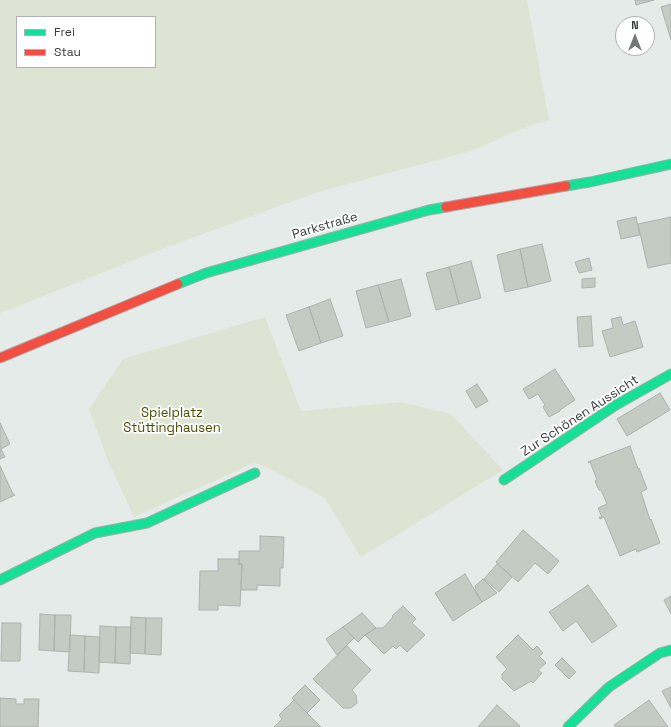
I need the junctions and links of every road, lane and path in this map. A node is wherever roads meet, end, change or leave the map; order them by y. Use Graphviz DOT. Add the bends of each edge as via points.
graph roads {
  1 [pos="671,164"];
  2 [pos="0,358"];
  3 [pos="671,374"];
  4 [pos="255,472"];
  5 [pos="504,480"];
  6 [pos="0,580"];
  7 [pos="671,650"];
  8 [pos="568,727"];
  1 -- 2 [label="street, Parkstraße" via="590,182 429,210 213,271"];
  3 -- 5 [label="street, Zur Schönen Aussicht" via="616,405"];
  4 -- 6 [label="street" via="147,523 95,533"];
  7 -- 8 [label="street" via="660,653 609,687"];
}
